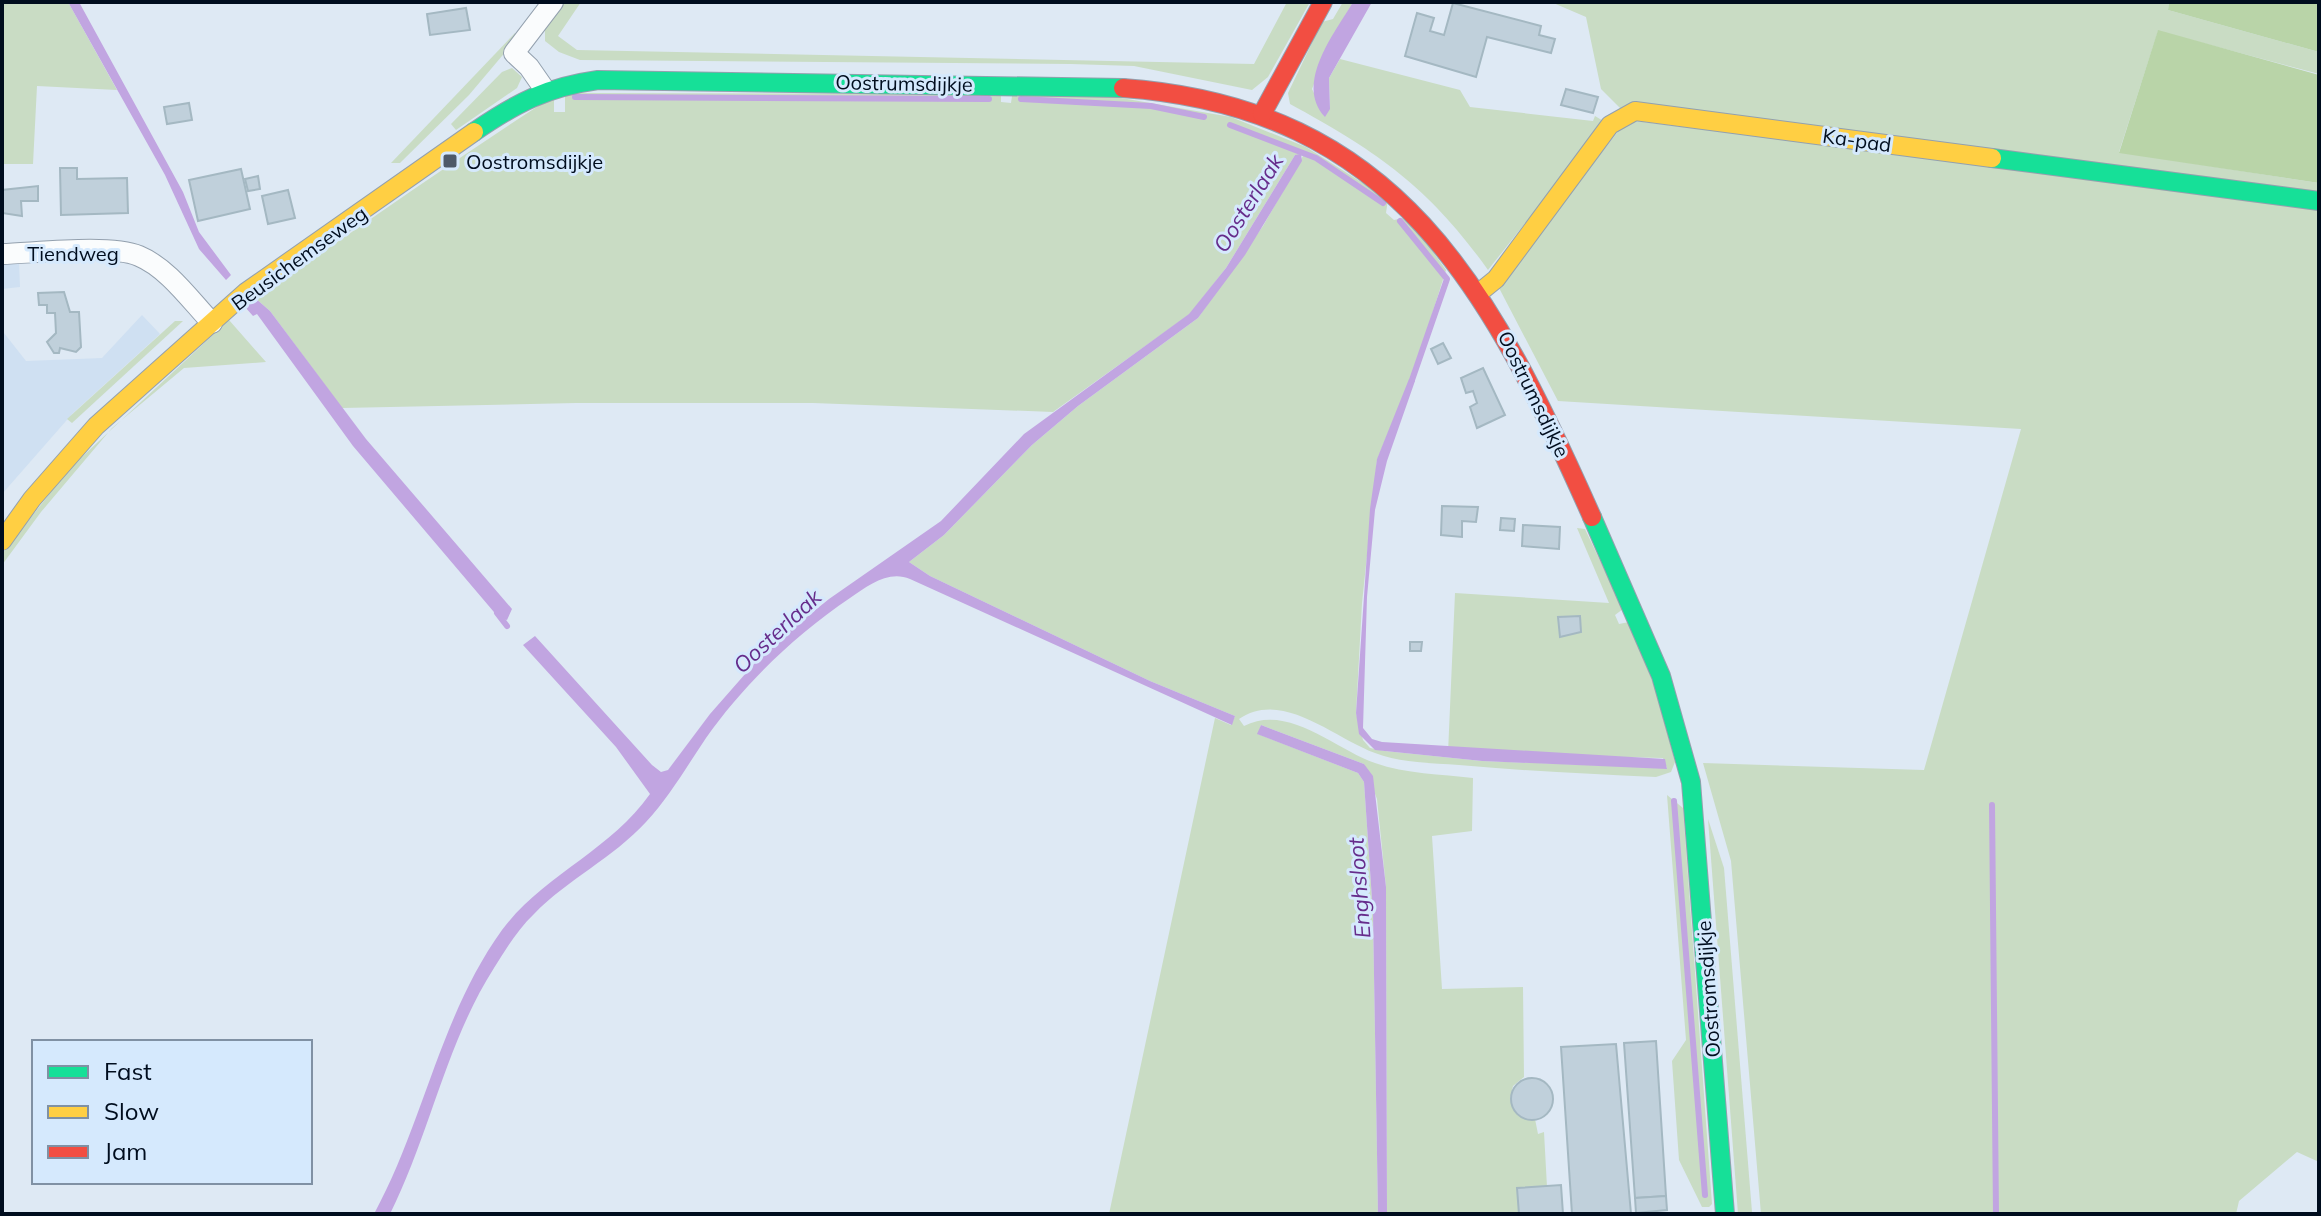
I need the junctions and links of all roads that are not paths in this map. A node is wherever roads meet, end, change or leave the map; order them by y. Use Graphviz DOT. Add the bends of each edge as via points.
graph roads {
  1 [pos="553,2"];
  2 [pos="1323,2"];
  3 [pos="545,90"];
  4 [pos="1262,114"];
  5 [pos="2319,201"];
  6 [pos="2,254"];
  7 [pos="1480,292"];
  8 [pos="212,323"];
  9 [pos="2,541"];
  10 [pos="1688,765"];
  11 [pos="1725,1214"];
  1 -- 3 [label="street" via="514,53"];
  2 -- 4 [label="street"];
  3 -- 4 [label="street, Oostrumsdijkje" via="598,80 1098,86 1194,97"];
  3 -- 8 [label="street, Beusichemseweg" via="480,125 246,292"];
  4 -- 7 [label="street, Oostrumsdijkje" via="1329,147 1389,188 1443,242"];
  5 -- 7 [label="street, Ka-pad" via="1635,111 1610,125 1496,279"];
  6 -- 8 [label="street, Tiendweg" via="112,251 141,257"];
  7 -- 10 [label="street, Oostrumsdijkje" via="1535,390 1649,646 1670,697"];
  8 -- 9 [label="street, Beusichemseweg" via="96,426"];
  10 -- 11 [label="street, Oostromsdijkje"];
}
